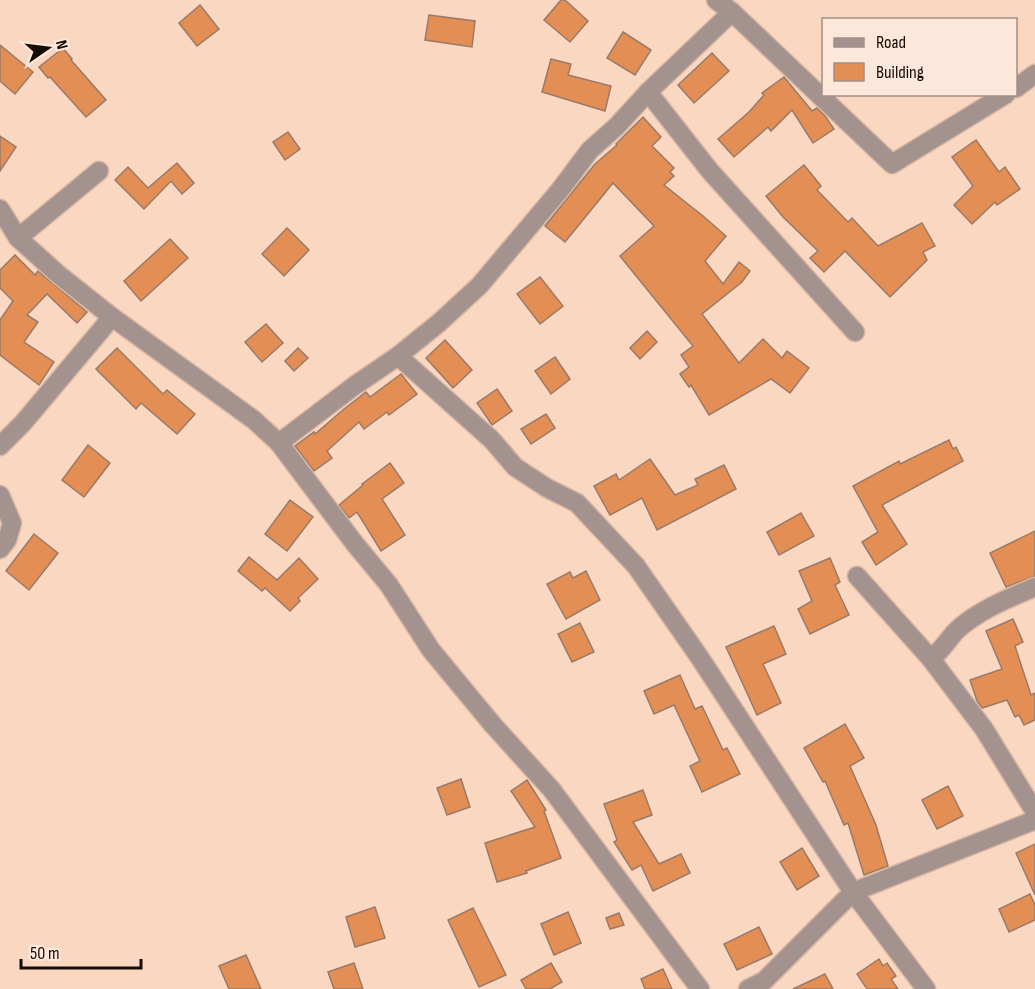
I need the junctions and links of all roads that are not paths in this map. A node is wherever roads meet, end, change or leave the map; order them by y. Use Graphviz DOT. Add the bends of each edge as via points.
graph roads {
  1 [pos="716,0"];
  2 [pos="732,12"];
  3 [pos="1035,74"];
  4 [pos="1017,87"];
  5 [pos="648,92"];
  6 [pos="1003,96"];
  7 [pos="99,171"];
  8 [pos="0,209"];
  9 [pos="18,238"];
  10 [pos="112,317"];
  11 [pos="855,332"];
  12 [pos="398,356"];
  13 [pos="279,443"];
  14 [pos="0,446"];
  15 [pos="0,495"];
  16 [pos="0,549"];
  17 [pos="857,576"];
  18 [pos="1035,587"];
  19 [pos="931,659"];
  20 [pos="1035,812"];
  21 [pos="1035,820"];
  22 [pos="853,892"];
  23 [pos="700,989"];
  24 [pos="747,989"];
  25 [pos="926,989"];
  1 -- 2 [label="street"];
  2 -- 5 [label="street"];
  2 -- 6 [label="street" via="892,164"];
  3 -- 4 [label="street"];
  5 -- 11 [label="street" via="710,171"];
  5 -- 12 [label="street" via="590,150 480,285"];
  7 -- 9 [label="street"];
  8 -- 9 [label="street"];
  9 -- 10 [label="street"];
  10 -- 13 [label="street" via="254,420"];
  10 -- 14 [label="street"];
  12 -- 13 [label="street"];
  12 -- 22 [label="street" via="492,440 515,467 577,503 636,566"];
  13 -- 23 [label="street" via="389,585 431,650 552,789"];
  15 -- 16 [label="street" via="12,523"];
  17 -- 19 [label="street"];
  18 -- 19 [label="street" via="981,614 957,631"];
  19 -- 20 [label="street" via="984,729"];
  21 -- 22 [label="street"];
  22 -- 24 [label="street" via="764,981"];
  22 -- 25 [label="street"];
}
